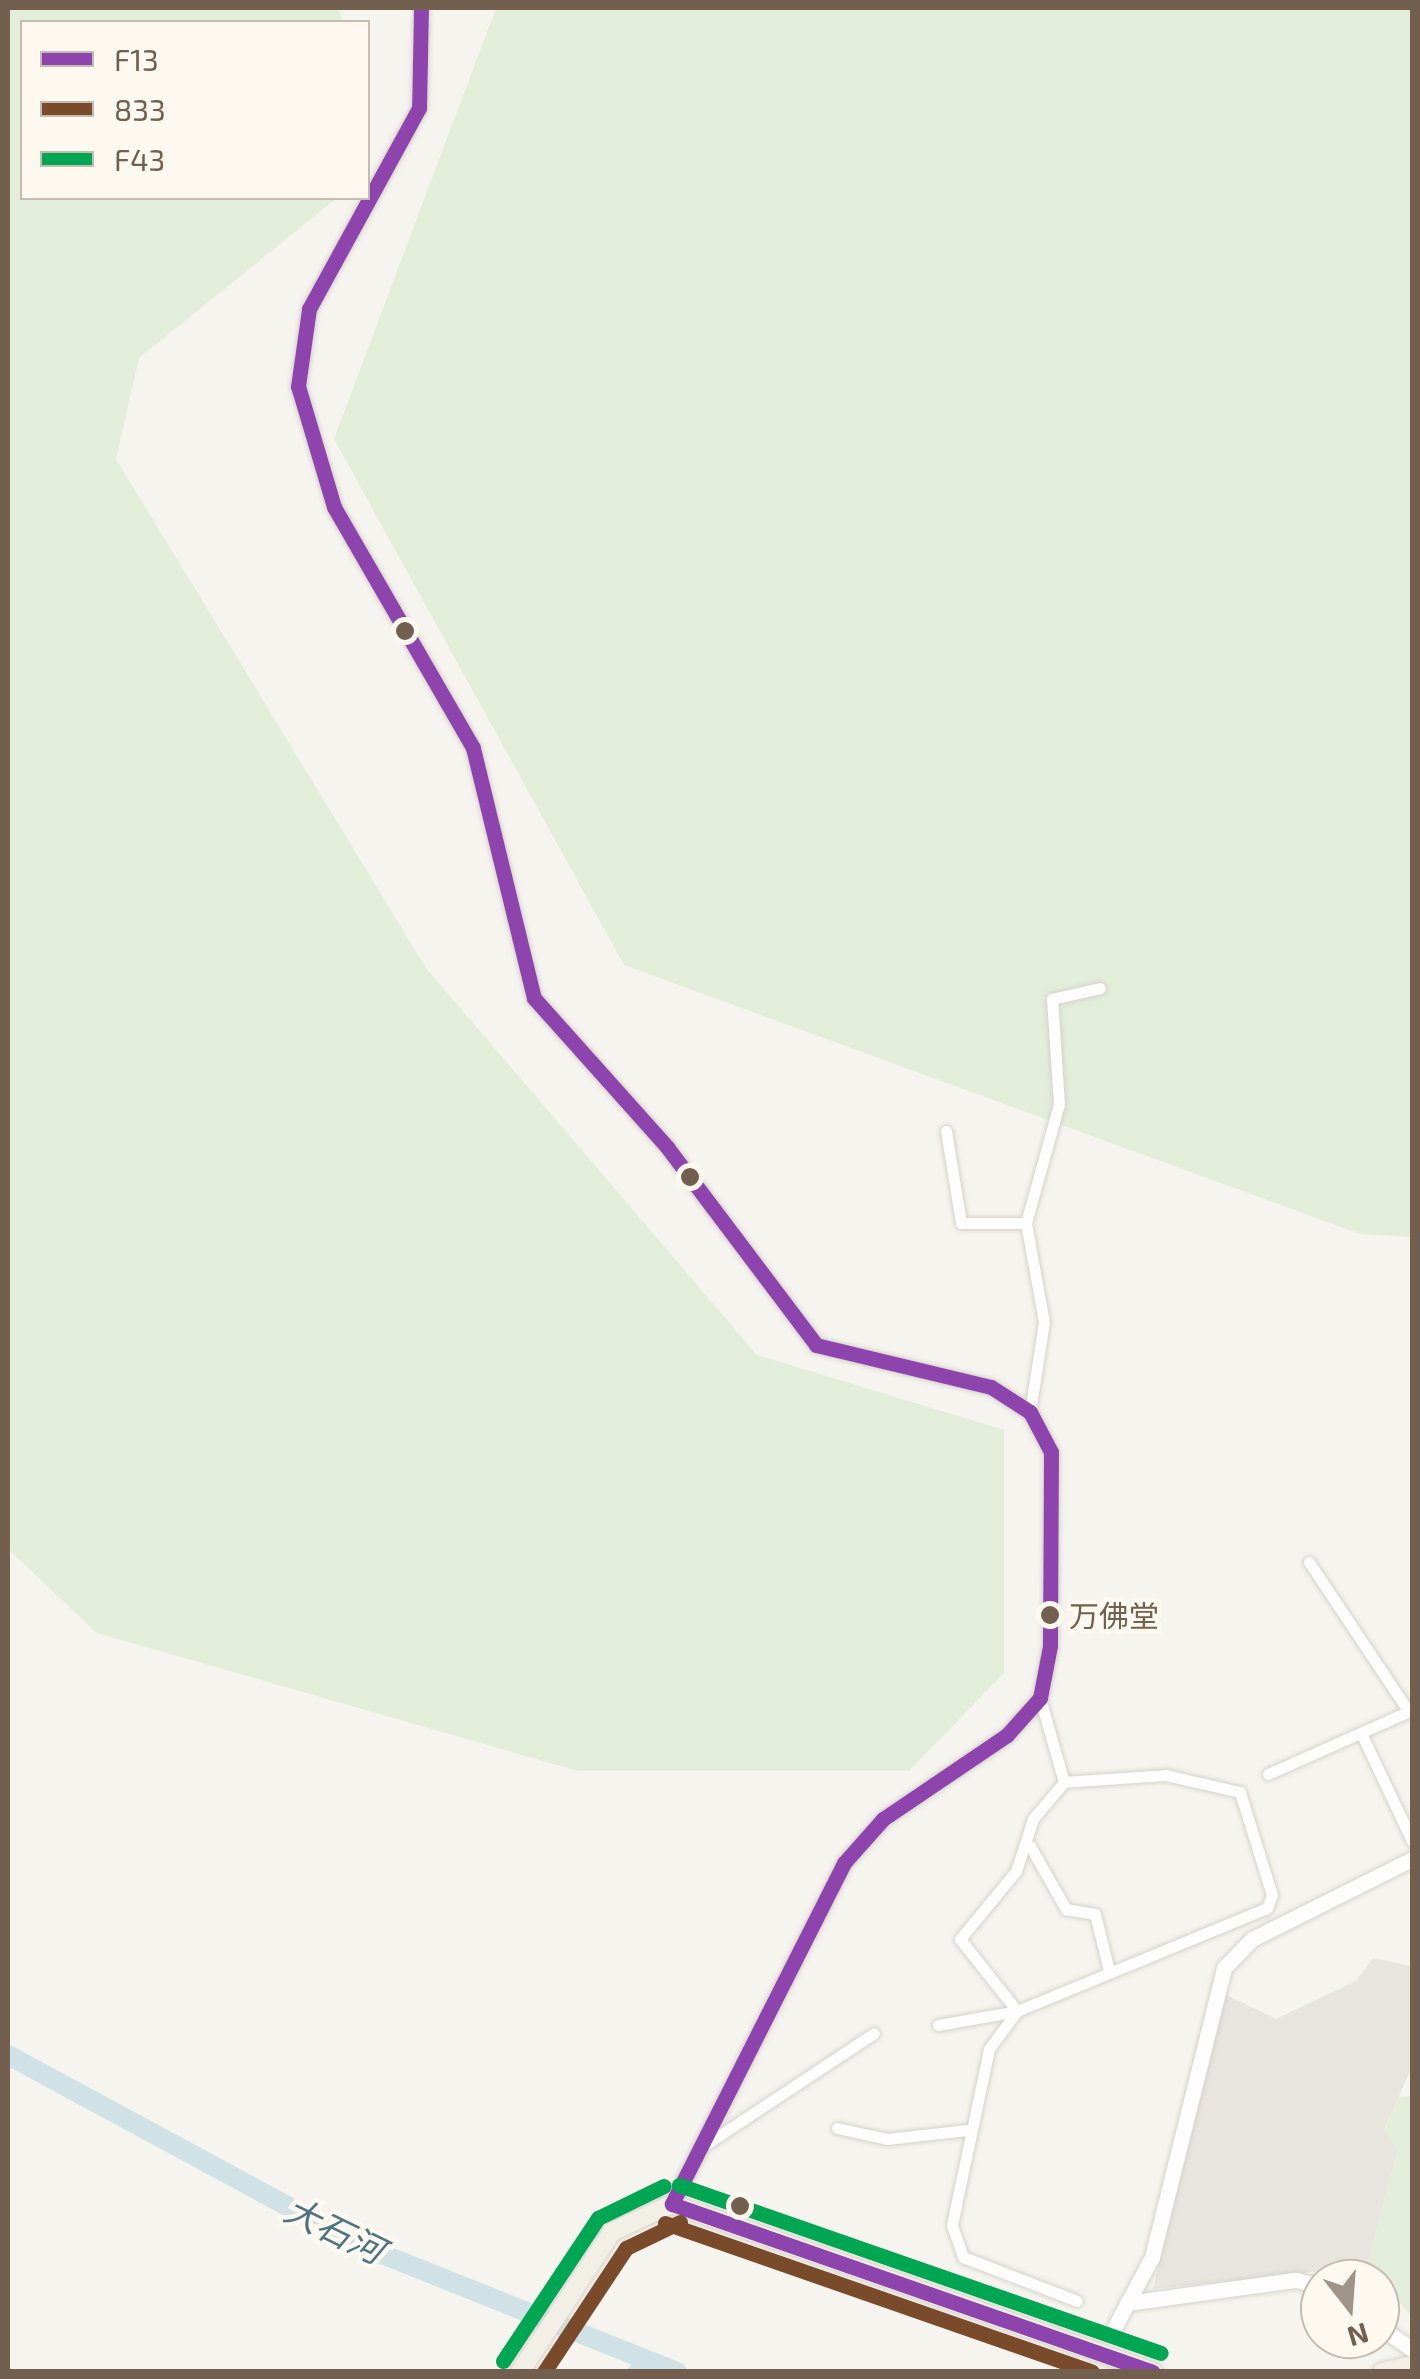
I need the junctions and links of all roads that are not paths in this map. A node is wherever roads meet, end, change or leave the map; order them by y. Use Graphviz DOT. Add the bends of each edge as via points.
graph roads {
  1 [pos="420,8"];
  2 [pos="370,198"];
  3 [pos="369,200"];
  4 [pos="1100,988"];
  5 [pos="946,1132"];
  6 [pos="1026,1223"];
  7 [pos="1030,1412"];
  8 [pos="1309,1562"];
  9 [pos="1040,1698"];
  10 [pos="1411,1711"];
  11 [pos="1362,1734"];
  12 [pos="1268,1774"];
  13 [pos="1064,1782"];
  14 [pos="1412,1841"];
  15 [pos="1030,1846"];
  16 [pos="1412,1859"];
  17 [pos="1109,1971"];
  18 [pos="1017,2011"];
  19 [pos="938,2024"];
  20 [pos="874,2033"];
  21 [pos="837,2128"];
  22 [pos="966,2130"];
  23 [pos="699,2150"];
  24 [pos="672,2204"];
  25 [pos="1300,2281"];
  26 [pos="1077,2300"];
  27 [pos="1128,2303"];
  28 [pos="1114,2330"];
  29 [pos="1412,2365"];
  30 [pos="520,2372"];
  31 [pos="1154,2372"];
  32 [pos="1382,2372"];
  1 -- 2 [label="main road" via="419,108"];
  3 -- 7 [label="main road" via="309,309 298,386 334,507 473,748 534,998 667,1146 816,1346 991,1387"];
  4 -- 6 [label="street" via="1052,999 1059,1104"];
  5 -- 6 [label="street" via="961,1223"];
  6 -- 7 [label="street" via="1044,1322"];
  7 -- 9 [label="main road" via="1054,1477 1050,1646"];
  8 -- 10 [label="street"];
  9 -- 13 [label="street"];
  9 -- 23 [label="main road" via="1007,1735 884,1820 844,1862"];
  10 -- 11 [label="street"];
  11 -- 12 [label="street"];
  11 -- 14 [label="street"];
  13 -- 15 [label="street" via="1033,1819"];
  13 -- 17 [label="street" via="1166,1775 1240,1792 1272,1895 1267,1908"];
  15 -- 17 [label="street" via="1066,1910 1095,1914"];
  15 -- 18 [label="street" via="960,1938"];
  16 -- 27 [label="main road" via="1252,1939 1224,1968 1152,2257"];
  17 -- 18 [label="street"];
  18 -- 19 [label="street"];
  18 -- 22 [label="street" via="989,2050"];
  20 -- 23 [label="street"];
  21 -- 22 [label="street" via="887,2138"];
  22 -- 26 [label="street" via="952,2225 963,2257"];
  23 -- 24 [label="main road"];
  24 -- 30 [label="main road" via="623,2223 588,2264"];
  24 -- 31 [label="main road"];
  25 -- 27 [label="main road"];
  27 -- 28 [label="main road"];
  29 -- 32 [label="main road"];
}
